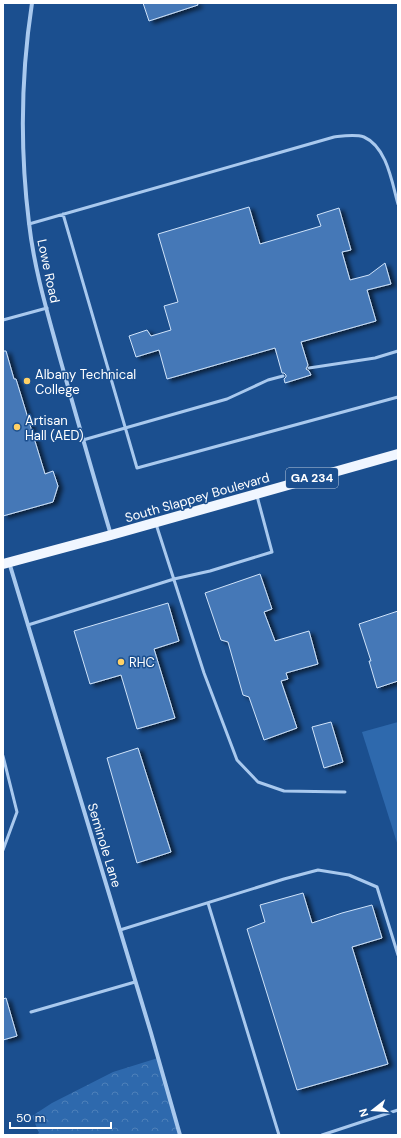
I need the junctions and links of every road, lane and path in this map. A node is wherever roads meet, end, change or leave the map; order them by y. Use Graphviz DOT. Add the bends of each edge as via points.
graph roads {
  1 [pos="32,3"];
  2 [pos="398,204"];
  3 [pos="63,214"];
  4 [pos="29,224"];
  5 [pos="47,308"];
  6 [pos="3,320"];
  7 [pos="398,351"];
  8 [pos="308,368"];
  9 [pos="283,376"];
  10 [pos="398,398"];
  11 [pos="125,427"];
  12 [pos="83,440"];
  13 [pos="398,454"];
  14 [pos="256,494"];
  15 [pos="156,522"];
  16 [pos="111,535"];
  17 [pos="6,563"];
  18 [pos="174,579"];
  19 [pos="28,625"];
  20 [pos="3,756"];
  21 [pos="345,792"];
  22 [pos="3,850"];
  23 [pos="208,903"];
  24 [pos="120,930"];
  25 [pos="398,955"];
  26 [pos="135,982"];
  27 [pos="31,1012"];
  28 [pos="398,1110"];
  29 [pos="180,1135"];
  30 [pos="279,1135"];
  31 [pos="322,1135"];
  1 -- 4 [label="street, Lowe Road" via="24,94"];
  2 -- 3 [label="lane" via="381,152 364,138 346,135"];
  3 -- 4 [label="lane"];
  3 -- 11 [label="lane"];
  4 -- 5 [label="street, Lowe Road"];
  5 -- 6 [label="lane"];
  5 -- 12 [label="street, Lowe Road"];
  7 -- 8 [label="lane" via="375,358"];
  9 -- 11 [label="lane" via="226,399"];
  10 -- 11 [label="lane" via="137,468"];
  11 -- 12 [label="lane"];
  12 -- 16 [label="street, Lowe Road"];
  13 -- 14 [label="main road, South Slappey Boulevard / GA 234"];
  14 -- 15 [label="main road, South Slappey Boulevard / GA 234"];
  14 -- 18 [label="lane" via="272,552"];
  15 -- 16 [label="main road, South Slappey Boulevard / GA 234"];
  15 -- 18 [label="lane"];
  16 -- 17 [label="main road, South Slappey Boulevard / GA 234"];
  17 -- 19 [label="street, Seminole Lane"];
  18 -- 19 [label="lane"];
  18 -- 21 [label="lane" via="204,673 238,760 258,782 284,791"];
  19 -- 24 [label="street, Seminole Lane"];
  20 -- 22 [label="lane" via="17,812"];
  23 -- 24 [label="lane"];
  23 -- 25 [label="lane" via="318,870 349,875 378,887"];
  23 -- 30 [label="lane"];
  24 -- 26 [label="street, Seminole Lane"];
  26 -- 27 [label="lane"];
  26 -- 29 [label="street, Seminole Lane"];
  28 -- 31 [label="lane"];
}
